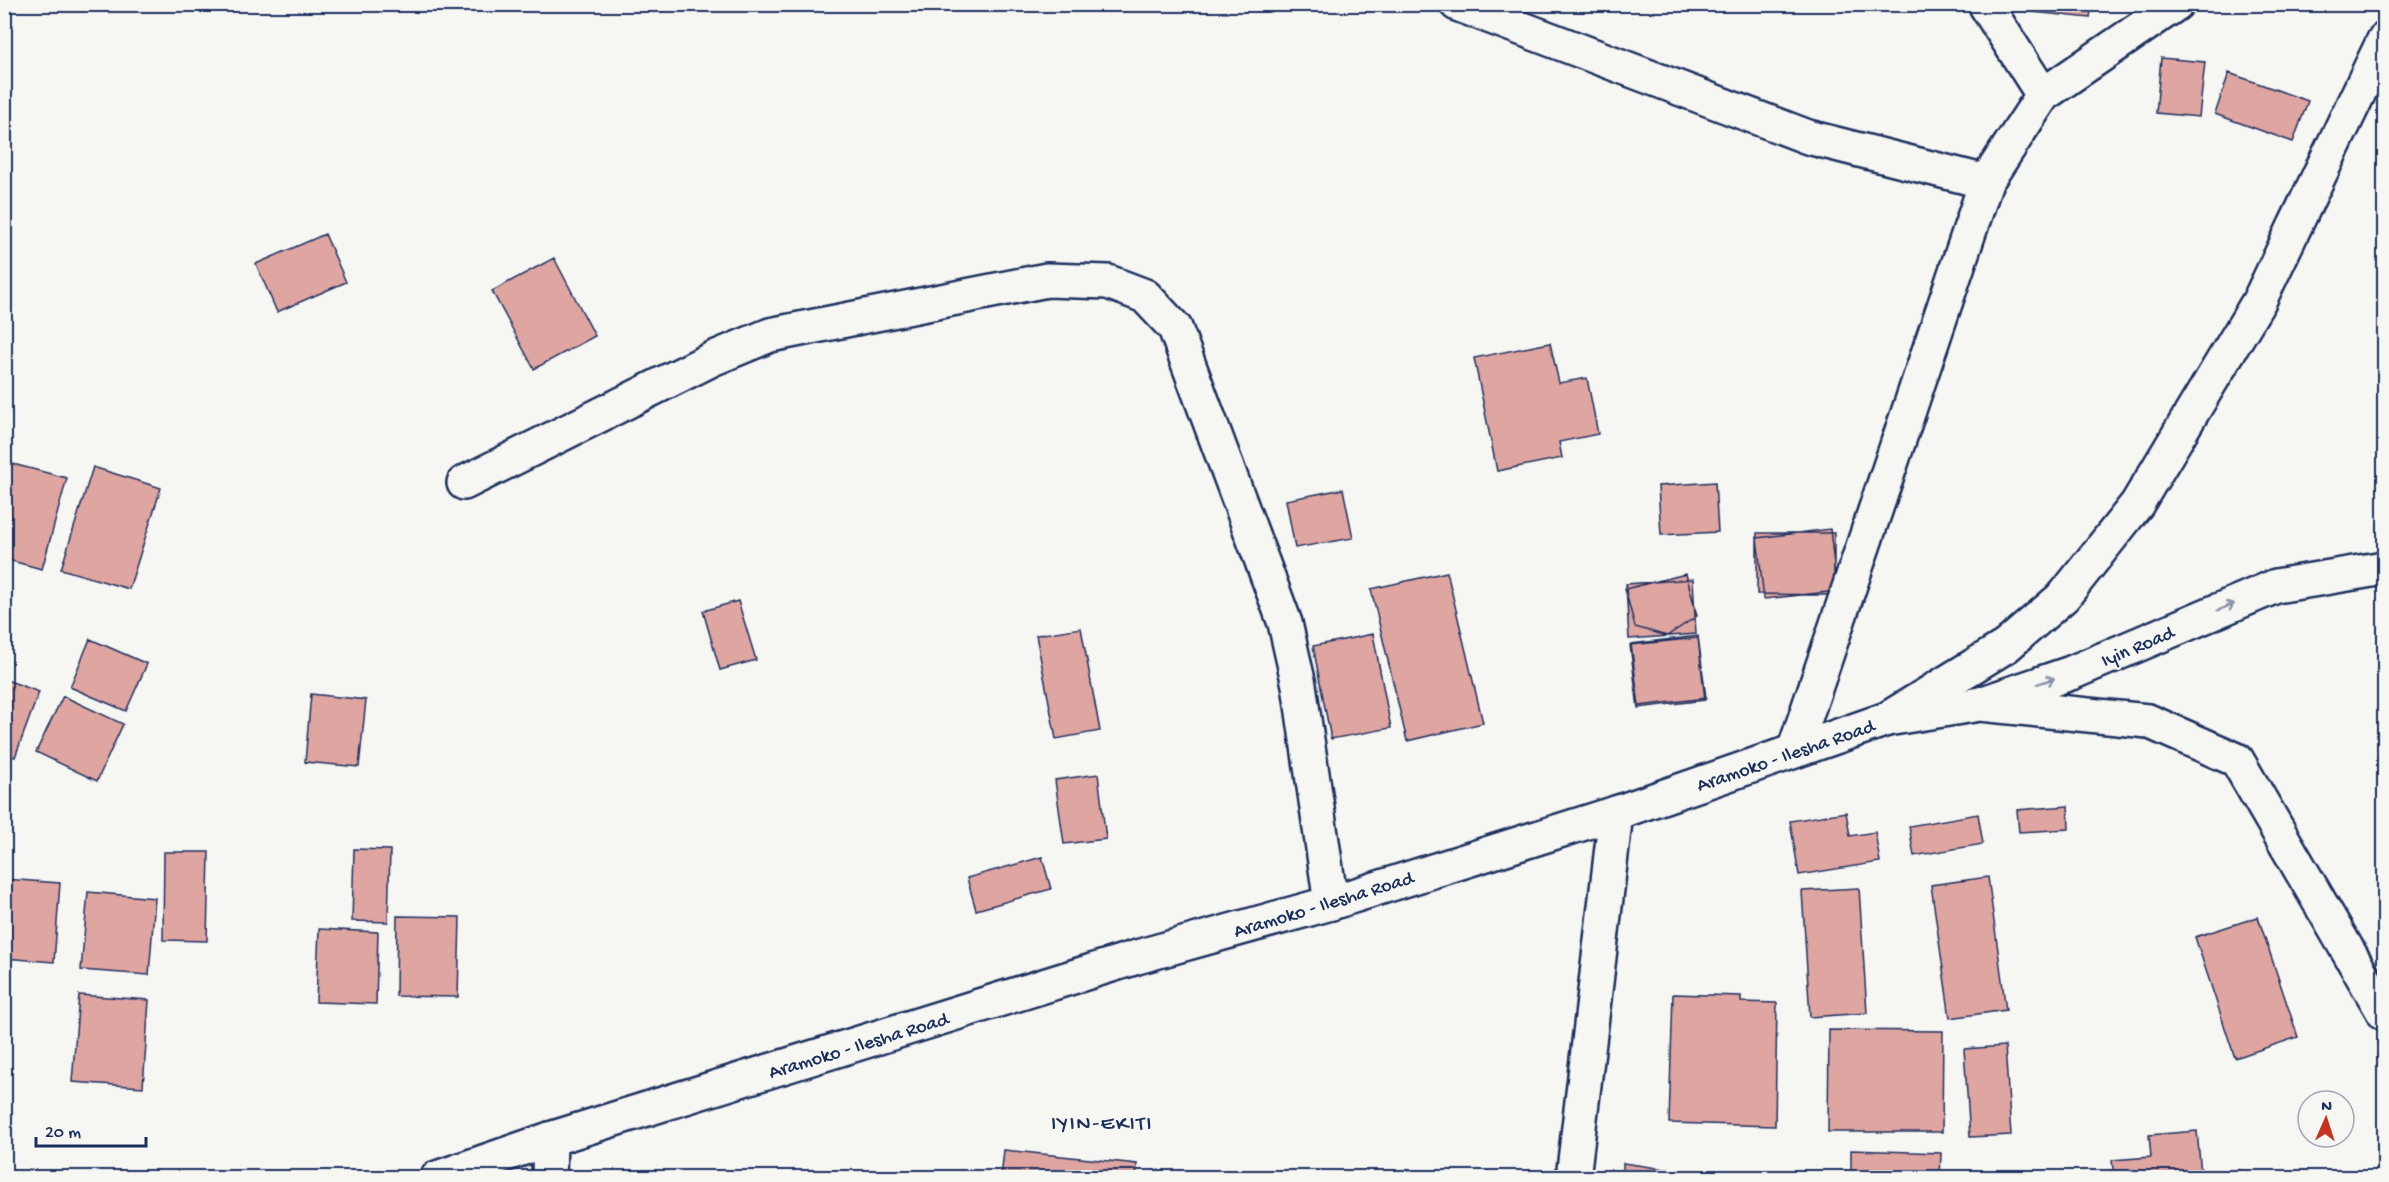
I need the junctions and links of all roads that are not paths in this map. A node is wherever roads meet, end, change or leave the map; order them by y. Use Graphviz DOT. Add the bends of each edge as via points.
graph roads {
  1 [pos="1457,4"];
  2 [pos="1985,4"];
  3 [pos="2176,4"];
  4 [pos="2385,40"];
  5 [pos="2043,95"];
  6 [pos="1986,182"];
  7 [pos="464,483"];
  8 [pos="2385,568"];
  9 [pos="1980,704"];
  10 [pos="1887,719"];
  11 [pos="1794,751"];
  12 [pos="1616,813"];
  13 [pos="1331,903"];
  14 [pos="2385,1013"];
  15 [pos="550,1139"];
  16 [pos="437,1178"];
  17 [pos="549,1178"];
  18 [pos="1573,1178"];
  1 -- 6 [label="street" via="1808,137"];
  2 -- 5 [label="street"];
  3 -- 5 [label="street"];
  4 -- 10 [label="street, Aramoko - Ilesha Road" via="2259,301 2137,504 2064,596 2006,646"];
  5 -- 6 [label="street"];
  6 -- 11 [label="street"];
  7 -- 13 [label="street" via="712,359 770,335 1047,280 1108,282 1145,296 1175,328 1285,622 1299,685"];
  9 -- 8 [label="street, Iyin Road, one-way" via="2071,673 2276,586"];
  9 -- 10 [label="street, Iyin Road"];
  9 -- 14 [label="street" via="2148,721 2236,760"];
  10 -- 11 [label="street, Aramoko - Ilesha Road"];
  11 -- 12 [label="street, Aramoko - Ilesha Road"];
  12 -- 13 [label="street, Aramoko - Ilesha Road"];
  12 -- 18 [label="street"];
  13 -- 15 [label="street, Aramoko - Ilesha Road" via="1125,960"];
  15 -- 16 [label="street, Aramoko - Ilesha Road"];
  15 -- 17 [label="street"];
}
